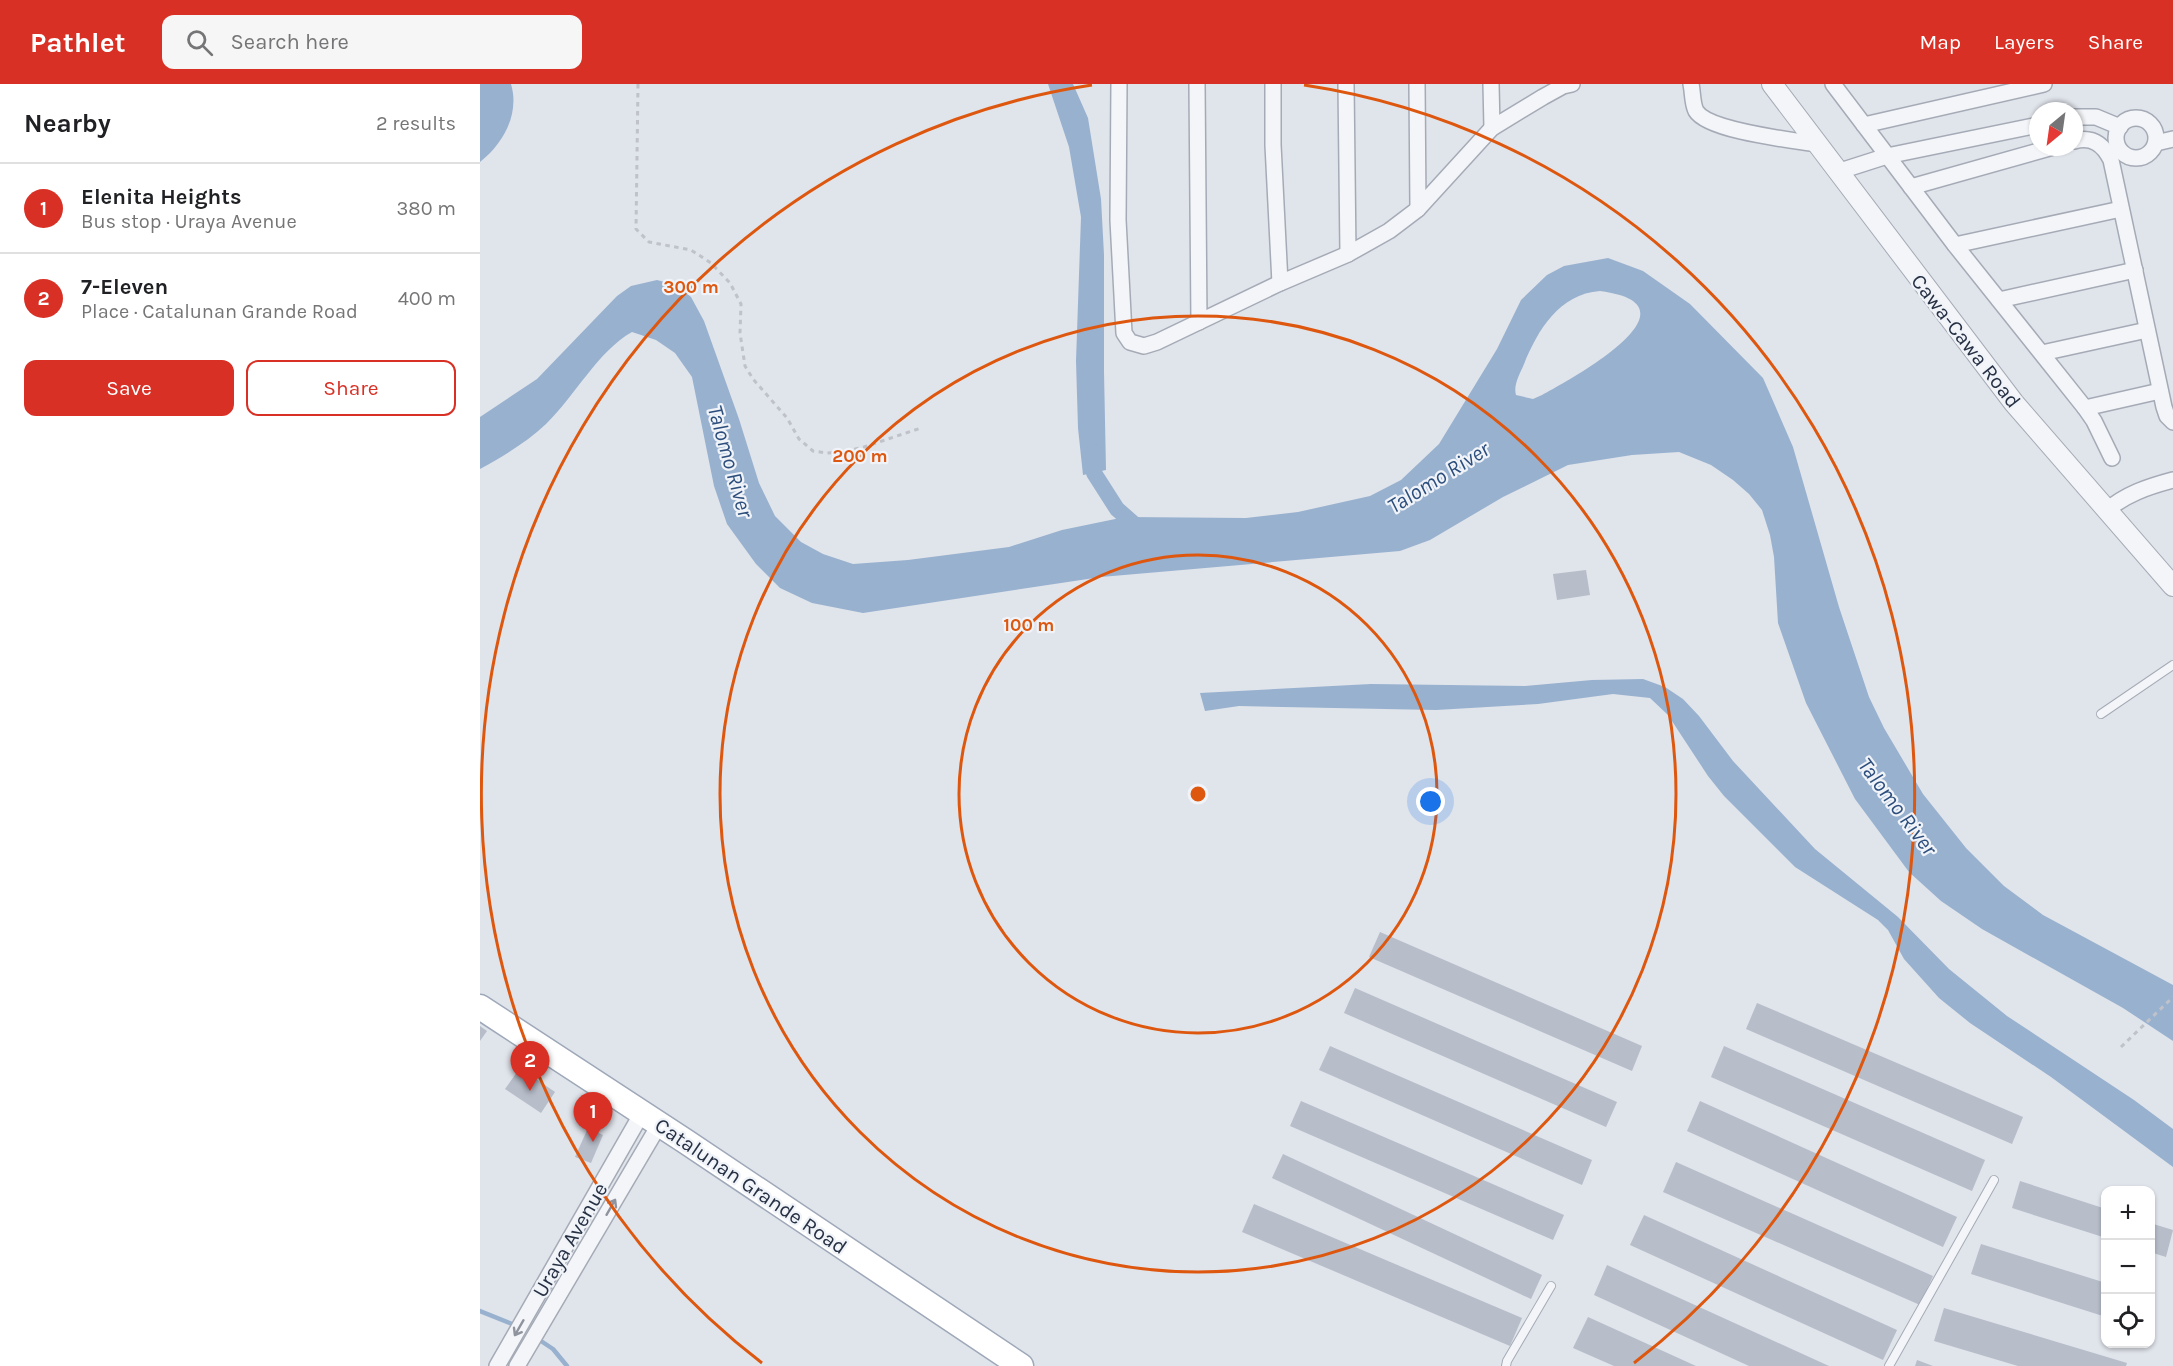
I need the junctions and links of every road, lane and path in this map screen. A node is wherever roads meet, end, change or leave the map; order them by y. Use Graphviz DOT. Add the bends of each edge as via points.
graph roads {
  1 [pos="638,84"];
  2 [pos="1119,84"];
  3 [pos="1197,84"];
  4 [pos="1273,84"];
  5 [pos="1346,84"];
  6 [pos="1417,84"];
  7 [pos="1491,84"];
  8 [pos="1691,84"];
  9 [pos="1772,84"];
  10 [pos="1833,84"];
  11 [pos="2044,84"];
  12 [pos="1566,85"];
  13 [pos="2083,117"];
  14 [pos="1864,125"];
  15 [pos="2029,127"];
  16 [pos="2120,127"];
  17 [pos="1492,128"];
  18 [pos="2173,139"];
  19 [pos="2083,140"];
  20 [pos="2156,143"];
  21 [pos="1816,144"];
  22 [pos="2029,154"];
  23 [pos="1887,156"];
  24 [pos="1837,172"];
  25 [pos="1911,187"];
  26 [pos="2121,209"];
  27 [pos="1418,210"];
  28 [pos="1955,244"];
  29 [pos="1348,254"];
  30 [pos="2134,270"];
  31 [pos="1280,283"];
  32 [pos="1999,300"];
  33 [pos="1199,322"];
  34 [pos="2147,330"];
  35 [pos="2042,353"];
  36 [pos="2160,391"];
  37 [pos="2085,408"];
  38 [pos="2173,422"];
  39 [pos="921,428"];
  40 [pos="2112,458"];
  41 [pos="2173,480"];
  42 [pos="2106,511"];
  43 [pos="2173,586"];
  44 [pos="2173,665"];
  45 [pos="2101,714"];
  46 [pos="2173,997"];
  47 [pos="480,1007"];
  48 [pos="2121,1047"];
  49 [pos="651,1119"];
  50 [pos="607,1175"];
  51 [pos="1994,1180"];
  52 [pos="624,1185"];
  53 [pos="553,1268"];
  54 [pos="569,1278"];
  55 [pos="1551,1286"];
  56 [pos="502,1365"];
  57 [pos="517,1366"];
  58 [pos="1021,1366"];
  59 [pos="1506,1366"];
  60 [pos="1889,1366"];
  1 -- 39 [label="path" via="636,229 649,242 691,250 711,263 730,284 741,304 741,347 746,366 788,417 800,439 813,451 827,453 864,447"];
  2 -- 33 [label="street" via="1118,220 1124,333 1130,342 1144,346"];
  3 -- 33 [label="street"];
  4 -- 31 [label="street"];
  5 -- 29 [label="street"];
  6 -- 27 [label="street"];
  7 -- 17 [label="street"];
  8 -- 21 [label="street" via="1697,113 1712,124"];
  9 -- 21 [label="street, Cawa-Cawa Road"];
  10 -- 14 [label="street"];
  11 -- 14 [label="street"];
  12 -- 17 [label="street"];
  13 -- 16 [label="street" via="2096,117"];
  14 -- 23 [label="street"];
  15 -- 23 [label="street"];
  16 -- 20 [label="street" via="2130,119 2143,119 2153,126"];
  16 -- 20 [label="street" via="2116,137 2128,156 2145,156"];
  17 -- 27 [label="street"];
  18 -- 20 [label="street"];
  19 -- 26 [label="street" via="2100,144 2111,160"];
  21 -- 24 [label="street, Cawa-Cawa Road"];
  22 -- 25 [label="street"];
  23 -- 24 [label="street"];
  23 -- 25 [label="street"];
  24 -- 42 [label="street, Cawa-Cawa Road" via="2013,403"];
  25 -- 28 [label="street"];
  26 -- 28 [label="street"];
  26 -- 30 [label="street"];
  27 -- 29 [label="street"];
  28 -- 32 [label="street"];
  29 -- 31 [label="street"];
  30 -- 32 [label="street"];
  30 -- 34 [label="street"];
  31 -- 33 [label="street"];
  32 -- 35 [label="street"];
  34 -- 35 [label="street"];
  34 -- 36 [label="street"];
  35 -- 37 [label="street"];
  36 -- 37 [label="street"];
  36 -- 38 [label="street" via="2167,416"];
  37 -- 40 [label="street"];
  41 -- 42 [label="street" via="2127,495"];
  42 -- 43 [label="street, Cawa-Cawa Road"];
  44 -- 45 [label="lane"];
  46 -- 48 [label="path"];
  47 -- 49 [label="main road, Catalunan Grande Road"];
  49 -- 50 [label="street, Uraya Avenue"];
  49 -- 52 [label="street, Uraya Avenue"];
  49 -- 58 [label="main road, Catalunan Grande Road"];
  50 -- 52 [label="street"];
  50 -- 53 [label="street, Uraya Avenue"];
  51 -- 60 [label="lane"];
  54 -- 52 [label="street, Uraya Avenue, one-way"];
  53 -- 54 [label="street"];
  53 -- 56 [label="street, Uraya Avenue, one-way"];
  54 -- 57 [label="street, Uraya Avenue"];
  55 -- 59 [label="lane"];
}
